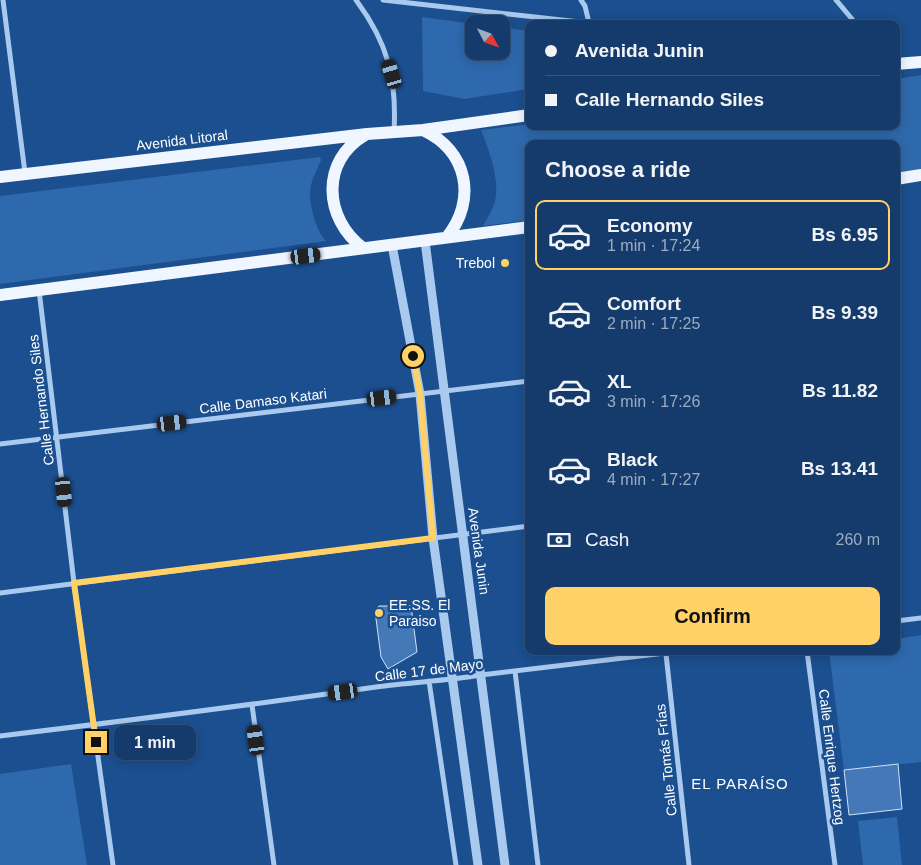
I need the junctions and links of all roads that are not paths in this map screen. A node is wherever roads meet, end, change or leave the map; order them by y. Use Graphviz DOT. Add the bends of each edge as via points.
graph roads {
  1 [pos="3,0"];
  2 [pos="356,0"];
  3 [pos="383,0"];
  4 [pos="581,0"];
  5 [pos="836,0"];
  6 [pos="562,20"];
  7 [pos="588,20"];
  8 [pos="852,20"];
  9 [pos="3,27"];
  10 [pos="921,62"];
  11 [pos="900,64"];
  12 [pos="525,116"];
  13 [pos="423,130"];
  14 [pos="394,132"];
  15 [pos="367,134"];
  16 [pos="25,173"];
  17 [pos="921,176"];
  18 [pos="0,177"];
  19 [pos="900,179"];
  20 [pos="525,227"];
  21 [pos="447,237"];
  22 [pos="425,242"];
  23 [pos="392,245"];
  24 [pos="363,248"];
  25 [pos="39,290"];
  26 [pos="0,295"];
  27 [pos="525,381"];
  28 [pos="443,391"];
  29 [pos="420,394"];
  30 [pos="57,437"];
  31 [pos="0,444"];
  32 [pos="525,526"];
  33 [pos="462,534"];
  34 [pos="433,538"];
  35 [pos="74,583"];
  36 [pos="0,592"];
  37 [pos="921,618"];
  38 [pos="900,621"];
  39 [pos="657,655"];
  40 [pos="666,655"];
  41 [pos="808,655"];
  42 [pos="515,671"];
  43 [pos="481,675"];
  44 [pos="454,680"];
  45 [pos="429,681"];
  46 [pos="252,705"];
  47 [pos="94,725"];
  48 [pos="0,736"];
  49 [pos="113,865"];
  50 [pos="274,865"];
  51 [pos="456,865"];
  52 [pos="478,865"];
  53 [pos="505,865"];
  54 [pos="538,865"];
  55 [pos="689,865"];
  56 [pos="835,865"];
  1 -- 9 [label="street"];
  2 -- 14 [label="street" via="380,37 392,74 396,102"];
  3 -- 6 [label="street"];
  4 -- 7 [label="street"];
  5 -- 8 [label="street"];
  9 -- 16 [label="street"];
  10 -- 11 [label="main road"];
  12 -- 13 [label="main road"];
  13 -- 14 [label="main road"];
  13 -- 21 [label="main road" via="440,140 452,153 464,178 463,205"];
  14 -- 15 [label="main road"];
  15 -- 16 [label="main road, Avenida Litoral"];
  15 -- 24 [label="main road" via="341,159 335,172 332,194 342,228"];
  16 -- 18 [label="main road, Avenida Litoral"];
  17 -- 19 [label="main road"];
  20 -- 21 [label="main road"];
  21 -- 22 [label="main road"];
  22 -- 23 [label="main road"];
  22 -- 28 [label="street, Avenida Junin"];
  23 -- 24 [label="main road"];
  23 -- 29 [label="street"];
  24 -- 25 [label="main road"];
  25 -- 26 [label="main road"];
  25 -- 30 [label="street, Calle Hernando Siles"];
  27 -- 28 [label="street, Calle Damaso Katari"];
  28 -- 29 [label="street, Calle Damaso Katari"];
  28 -- 33 [label="street, Avenida Junin"];
  29 -- 30 [label="street, Calle Damaso Katari"];
  29 -- 34 [label="street"];
  30 -- 31 [label="street, Calle Damaso Katari"];
  30 -- 35 [label="street, Calle Hernando Siles"];
  32 -- 33 [label="street"];
  33 -- 34 [label="street"];
  33 -- 43 [label="street, Avenida Junin"];
  34 -- 35 [label="street"];
  34 -- 44 [label="street"];
  35 -- 36 [label="street"];
  35 -- 47 [label="street, Calle Hernando Siles"];
  37 -- 38 [label="street"];
  39 -- 42 [label="street, Calle 17 de Mayo"];
  40 -- 55 [label="street, Calle Tomás Frías"];
  41 -- 56 [label="street, Calle Enrique Hertzog"];
  42 -- 43 [label="street, Calle 17 de Mayo"];
  42 -- 54 [label="street"];
  43 -- 44 [label="street, Calle 17 de Mayo"];
  43 -- 53 [label="street, Avenida Junin"];
  44 -- 45 [label="street, Calle 17 de Mayo"];
  44 -- 52 [label="street"];
  45 -- 46 [label="street, Calle 17 de Mayo"];
  45 -- 51 [label="street"];
  46 -- 47 [label="street, Calle 17 de Mayo"];
  46 -- 50 [label="street"];
  47 -- 48 [label="street, Calle 17 de Mayo"];
  47 -- 49 [label="street, Calle Hernando Siles"];
}
